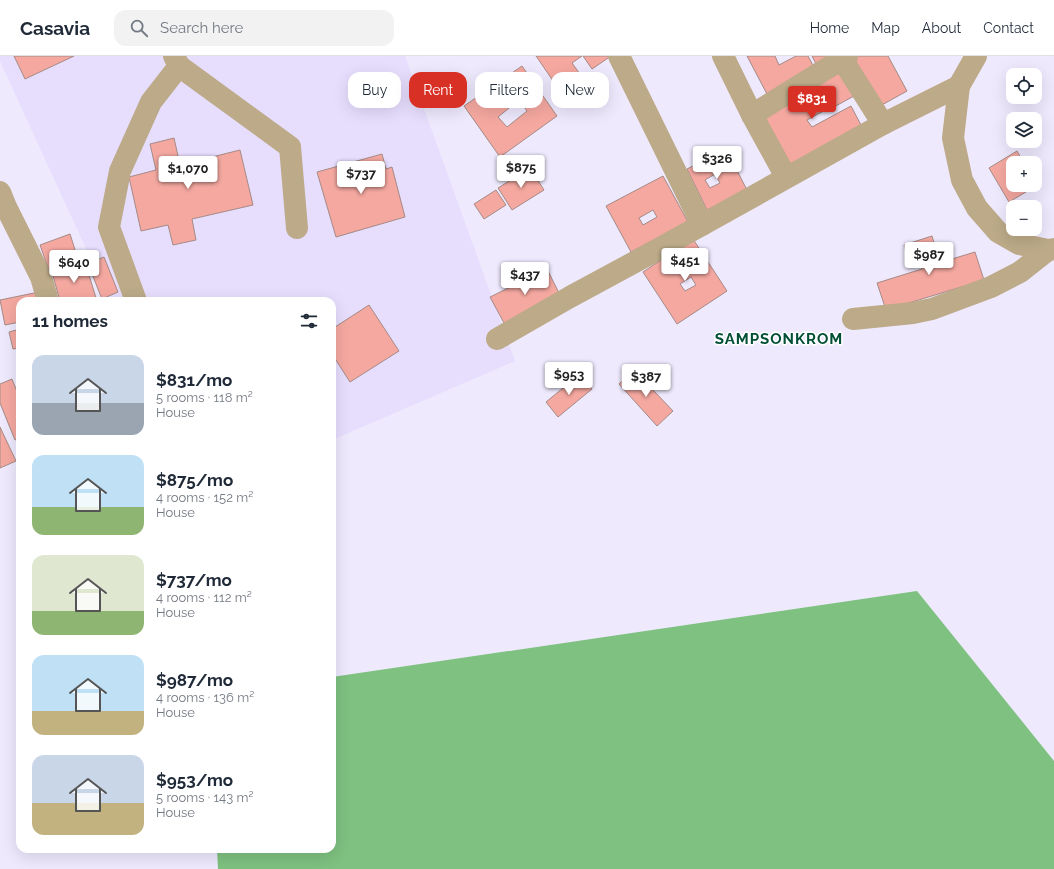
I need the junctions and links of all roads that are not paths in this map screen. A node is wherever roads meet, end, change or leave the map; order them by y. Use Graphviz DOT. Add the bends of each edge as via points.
graph roads {
  1 [pos="619,56"];
  2 [pos="723,56"];
  3 [pos="976,56"];
  4 [pos="843,57"];
  5 [pos="176,61"];
  6 [pos="959,86"];
  7 [pos="752,115"];
  8 [pos="883,124"];
  9 [pos="786,177"];
  10 [pos="0,192"];
  11 [pos="702,225"];
  12 [pos="297,228"];
  13 [pos="1051,249"];
  14 [pos="47,297"];
  15 [pos="135,297"];
  16 [pos="853,319"];
  17 [pos="497,339"];
  1 -- 11 [label="street"];
  2 -- 7 [label="street"];
  3 -- 6 [label="street"];
  4 -- 7 [label="street"];
  4 -- 8 [label="street"];
  5 -- 12 [label="street" via="290,147"];
  5 -- 15 [label="street" via="151,102 120,171 109,227"];
  6 -- 8 [label="street"];
  6 -- 13 [label="street" via="953,138 962,180 977,208 998,232 1019,244"];
  7 -- 9 [label="street"];
  8 -- 9 [label="street"];
  9 -- 11 [label="street"];
  10 -- 14 [label="street" via="41,277"];
  11 -- 17 [label="street"];
  13 -- 16 [label="street" via="1020,272 991,287 932,309"];
}
